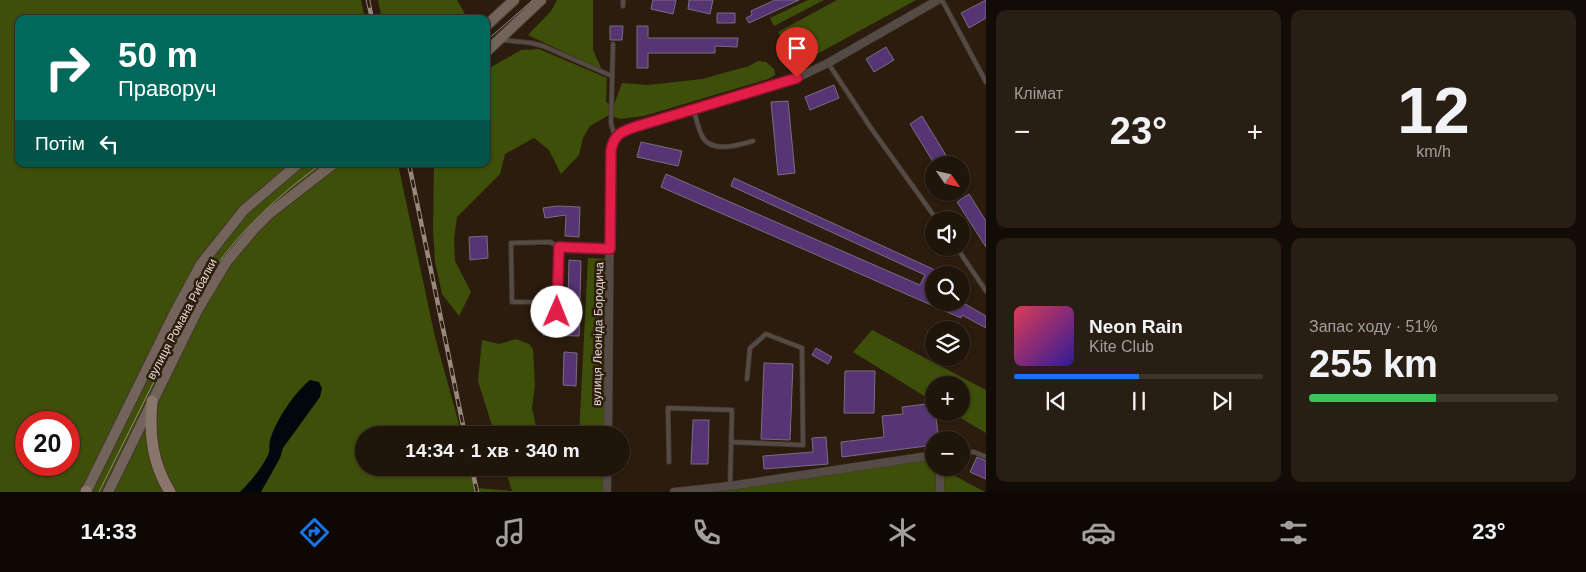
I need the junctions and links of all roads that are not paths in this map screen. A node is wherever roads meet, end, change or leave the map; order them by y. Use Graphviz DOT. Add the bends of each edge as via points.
graph roads {
  1 [pos="514,0"];
  2 [pos="541,0"];
  3 [pos="624,0"];
  4 [pos="940,0"];
  5 [pos="623,6"];
  6 [pos="490,22"];
  7 [pos="501,40"];
  8 [pos="613,44"];
  9 [pos="490,49"];
  10 [pos="828,63"];
  11 [pos="612,76"];
  12 [pos="986,82"];
  13 [pos="694,110"];
  14 [pos="615,138"];
  15 [pos="754,141"];
  16 [pos="294,167"];
  17 [pos="329,167"];
  18 [pos="931,211"];
  19 [pos="559,247"];
  20 [pos="610,249"];
  21 [pos="962,256"];
  22 [pos="986,291"];
  23 [pos="557,302"];
  24 [pos="557,312"];
  25 [pos="747,379"];
  26 [pos="152,401"];
  27 [pos="608,426"];
  28 [pos="731,442"];
  29 [pos="970,452"];
  30 [pos="925,456"];
  31 [pos="986,457"];
  32 [pos="669,462"];
  33 [pos="608,476"];
  34 [pos="940,476"];
  35 [pos="730,486"];
  36 [pos="86,492"];
  37 [pos="108,492"];
  38 [pos="170,492"];
  39 [pos="607,492"];
  40 [pos="674,492"];
  41 [pos="940,492"];
  1 -- 6 [label="main road"];
  2 -- 7 [label="main road"];
  3 -- 5 [label="lane"];
  4 -- 10 [label="street"];
  4 -- 12 [label="lane"];
  7 -- 9 [label="main road"];
  7 -- 11 [label="lane" via="543,46"];
  8 -- 11 [label="lane"];
  10 -- 13 [label="street" via="797,78"];
  10 -- 18 [label="lane"];
  11 -- 14 [label="lane" via="611,123"];
  13 -- 14 [label="street" via="638,126"];
  13 -- 15 [label="lane" via="702,136 713,145 729,146"];
  14 -- 20 [label="street, вулиця Леоніда Бородича" via="611,151"];
  16 -- 36 [label="main road, вулиця Романа Рибалки" via="244,210 201,264"];
  17 -- 26 [label="main road, вулиця Романа Рибалки" via="270,213 231,256 197,310"];
  19 -- 20 [label="lane"];
  19 -- 23 [label="lane"];
  19 -- 23 [label="lane" via="550,242 511,243 512,302"];
  20 -- 27 [label="street, вулиця Леоніда Бородича"];
  21 -- 22 [label="lane"];
  23 -- 24 [label="lane"];
  25 -- 28 [label="lane" via="750,348 766,334 802,348 803,445"];
  26 -- 37 [label="main road, вулиця Романа Рибалки"];
  26 -- 38 [label="main road" via="150,438 158,467"];
  28 -- 32 [label="lane" via="732,410 668,408"];
  28 -- 35 [label="lane"];
  29 -- 31 [label="lane"];
  30 -- 35 [label="street"];
  33 -- 39 [label="street"];
  34 -- 41 [label="street"];
  35 -- 40 [label="street"];
}
